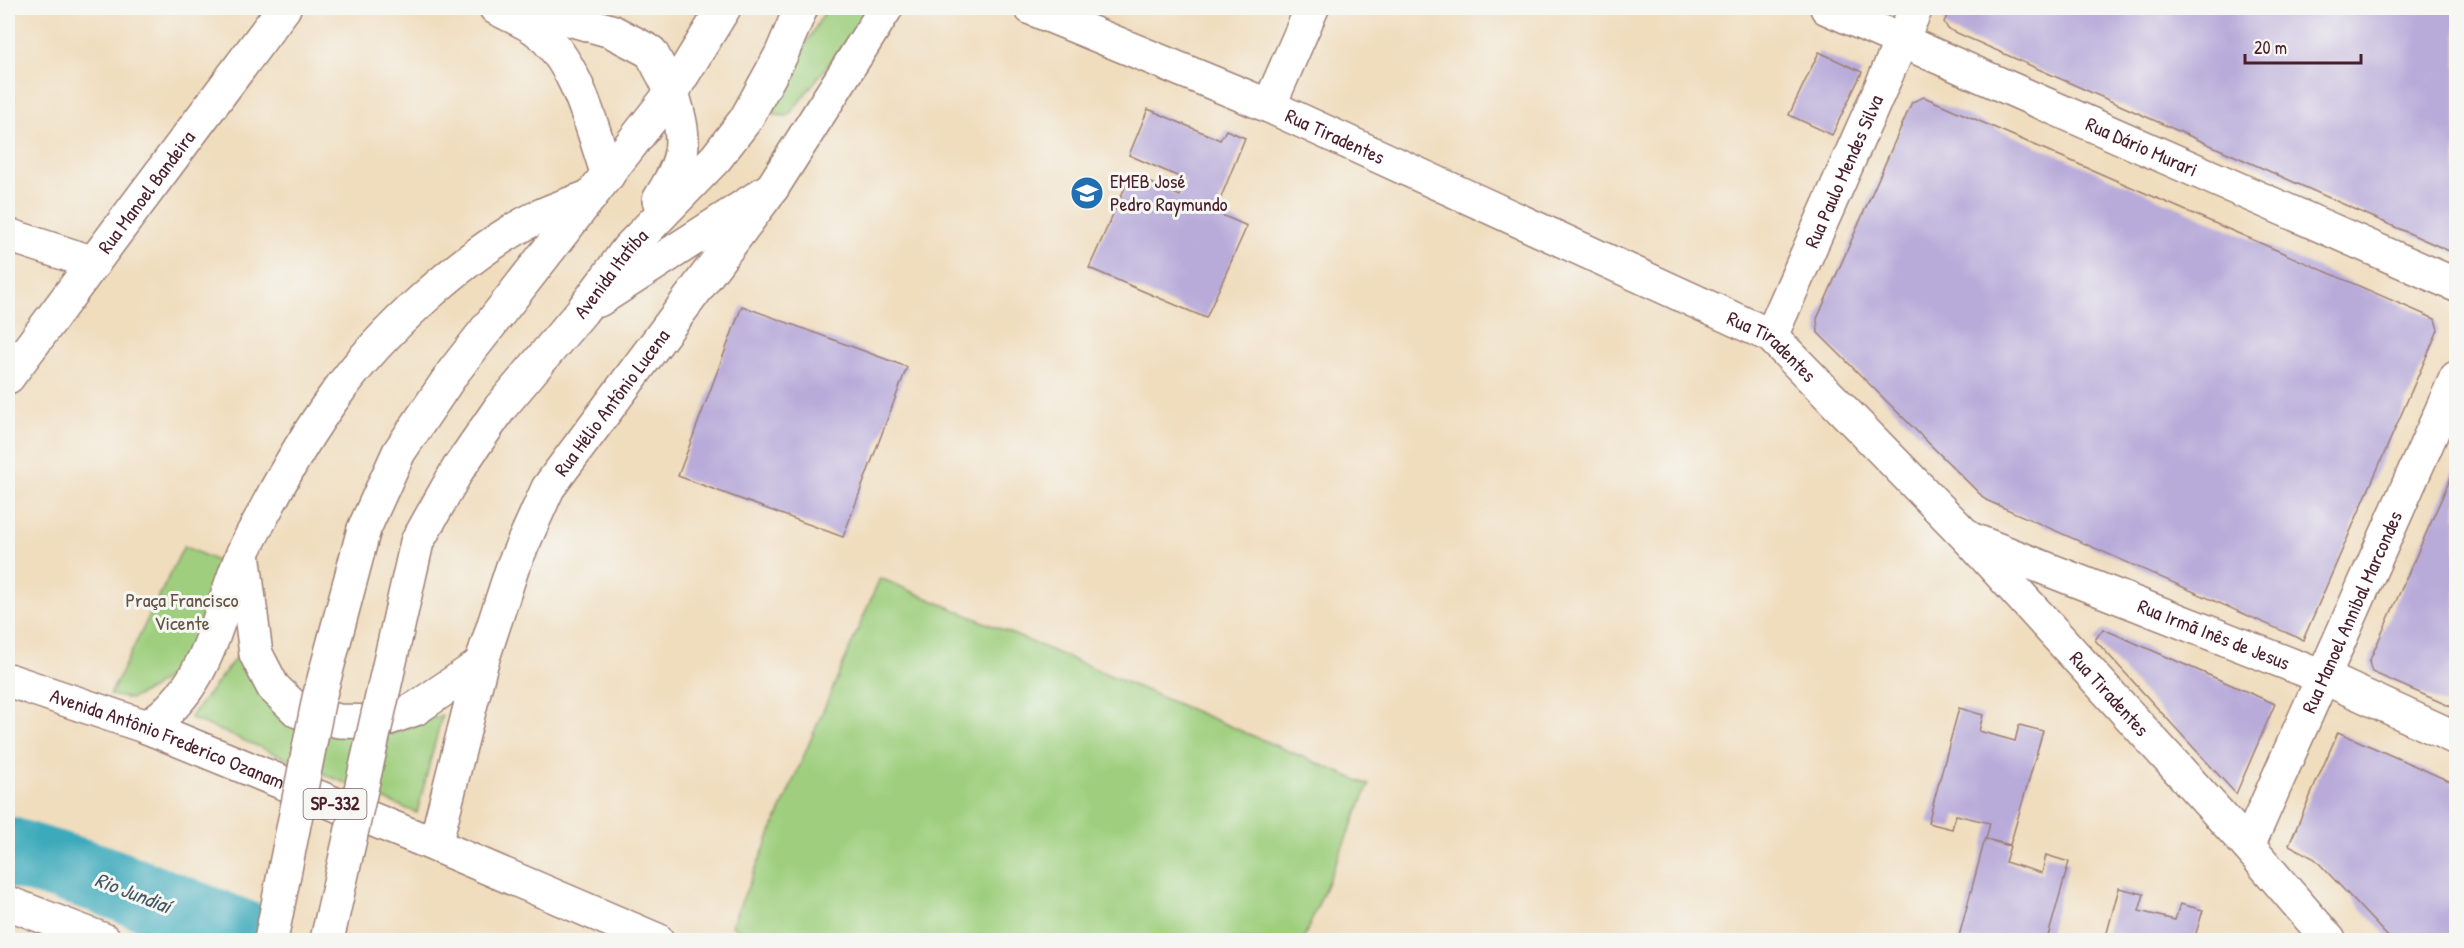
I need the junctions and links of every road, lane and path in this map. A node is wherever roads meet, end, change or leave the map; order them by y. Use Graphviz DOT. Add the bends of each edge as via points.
graph roads {
  1 [pos="284,8"];
  2 [pos="496,8"];
  3 [pos="530,8"];
  4 [pos="724,8"];
  5 [pos="801,8"];
  6 [pos="886,8"];
  7 [pos="1031,8"];
  8 [pos="1312,8"];
  9 [pos="1827,8"];
  10 [pos="1916,8"];
  11 [pos="1902,41"];
  12 [pos="672,92"];
  13 [pos="1269,106"];
  14 [pos="600,185"];
  15 [pos="771,188"];
  16 [pos="8,234"];
  17 [pos="628,249"];
  18 [pos="94,263"];
  19 [pos="2457,285"];
  20 [pos="582,311"];
  21 [pos="1771,336"];
  22 [pos="8,377"];
  23 [pos="2457,378"];
  24 [pos="1968,538"];
  25 [pos="243,553"];
  26 [pos="481,664"];
  27 [pos="2325,678"];
  28 [pos="8,680"];
  29 [pos="147,727"];
  30 [pos="2457,738"];
  31 [pos="435,845"];
  32 [pos="2248,846"];
  33 [pos="8,903"];
  34 [pos="104,940"];
  35 [pos="271,940"];
  36 [pos="327,940"];
  37 [pos="657,940"];
  38 [pos="2329,940"];
  1 -- 18 [label="street, Rua Manoel Bandeira"];
  2 -- 14 [label="street" via="536,29 560,54 580,95"];
  3 -- 12 [label="street" via="611,31 651,52"];
  4 -- 12 [label="street"];
  5 -- 17 [label="street, Avenida Itatiba" via="781,56 746,119 716,158"];
  6 -- 15 [label="street, Rua Hélio Antônio Lucena"];
  7 -- 13 [label="street, Rua Tiradentes"];
  8 -- 13 [label="street"];
  9 -- 11 [label="street, Rua Dário Murari"];
  10 -- 11 [label="street, Rua Paulo Mendes Silva"];
  11 -- 19 [label="street, Rua Dário Murari"];
  11 -- 21 [label="street, Rua Paulo Mendes Silva"];
  12 -- 14 [label="street"];
  12 -- 17 [label="street" via="681,120 678,170"];
  13 -- 21 [label="street, Rua Tiradentes"];
  14 -- 25 [label="street" via="502,238 454,272 393,330 329,403 295,456"];
  14 -- 35 [label="street, bridge" via="442,389 399,452 364,528 319,698"];
  15 -- 20 [label="street"];
  15 -- 26 [label="street, Rua Hélio Antônio Lucena" via="548,488 513,566"];
  16 -- 18 [label="street"];
  17 -- 20 [label="street, Avenida Itatiba"];
  18 -- 22 [label="street, Rua Manoel Bandeira"];
  20 -- 36 [label="street, Avenida Itatiba, bridge" via="500,408 458,469 417,542"];
  21 -- 24 [label="street, Rua Tiradentes"];
  23 -- 27 [label="street, Rua Manoel Annibal Marcondes"];
  24 -- 27 [label="street, Rua Irmã Inês de Jesus"];
  24 -- 32 [label="street, Rua Tiradentes"];
  25 -- 26 [label="street" via="256,654 273,687 298,711 339,721 378,722 415,710"];
  25 -- 29 [label="street" via="210,650 189,688"];
  26 -- 31 [label="street, Rua Hélio Antônio Lucena"];
  27 -- 30 [label="street, Rua Irmã Inês de Jesus"];
  27 -- 32 [label="street, Rua Manoel Annibal Marcondes"];
  28 -- 29 [label="street, Avenida Antônio Frederico Ozanam / SP-332"];
  29 -- 31 [label="street, Avenida Antônio Frederico Ozanam / SP-332"];
  31 -- 37 [label="street, Avenida Antônio Frederico Ozanam / SP-332"];
  32 -- 38 [label="street, Rua Tiradentes"];
  33 -- 34 [label="street"];
}
